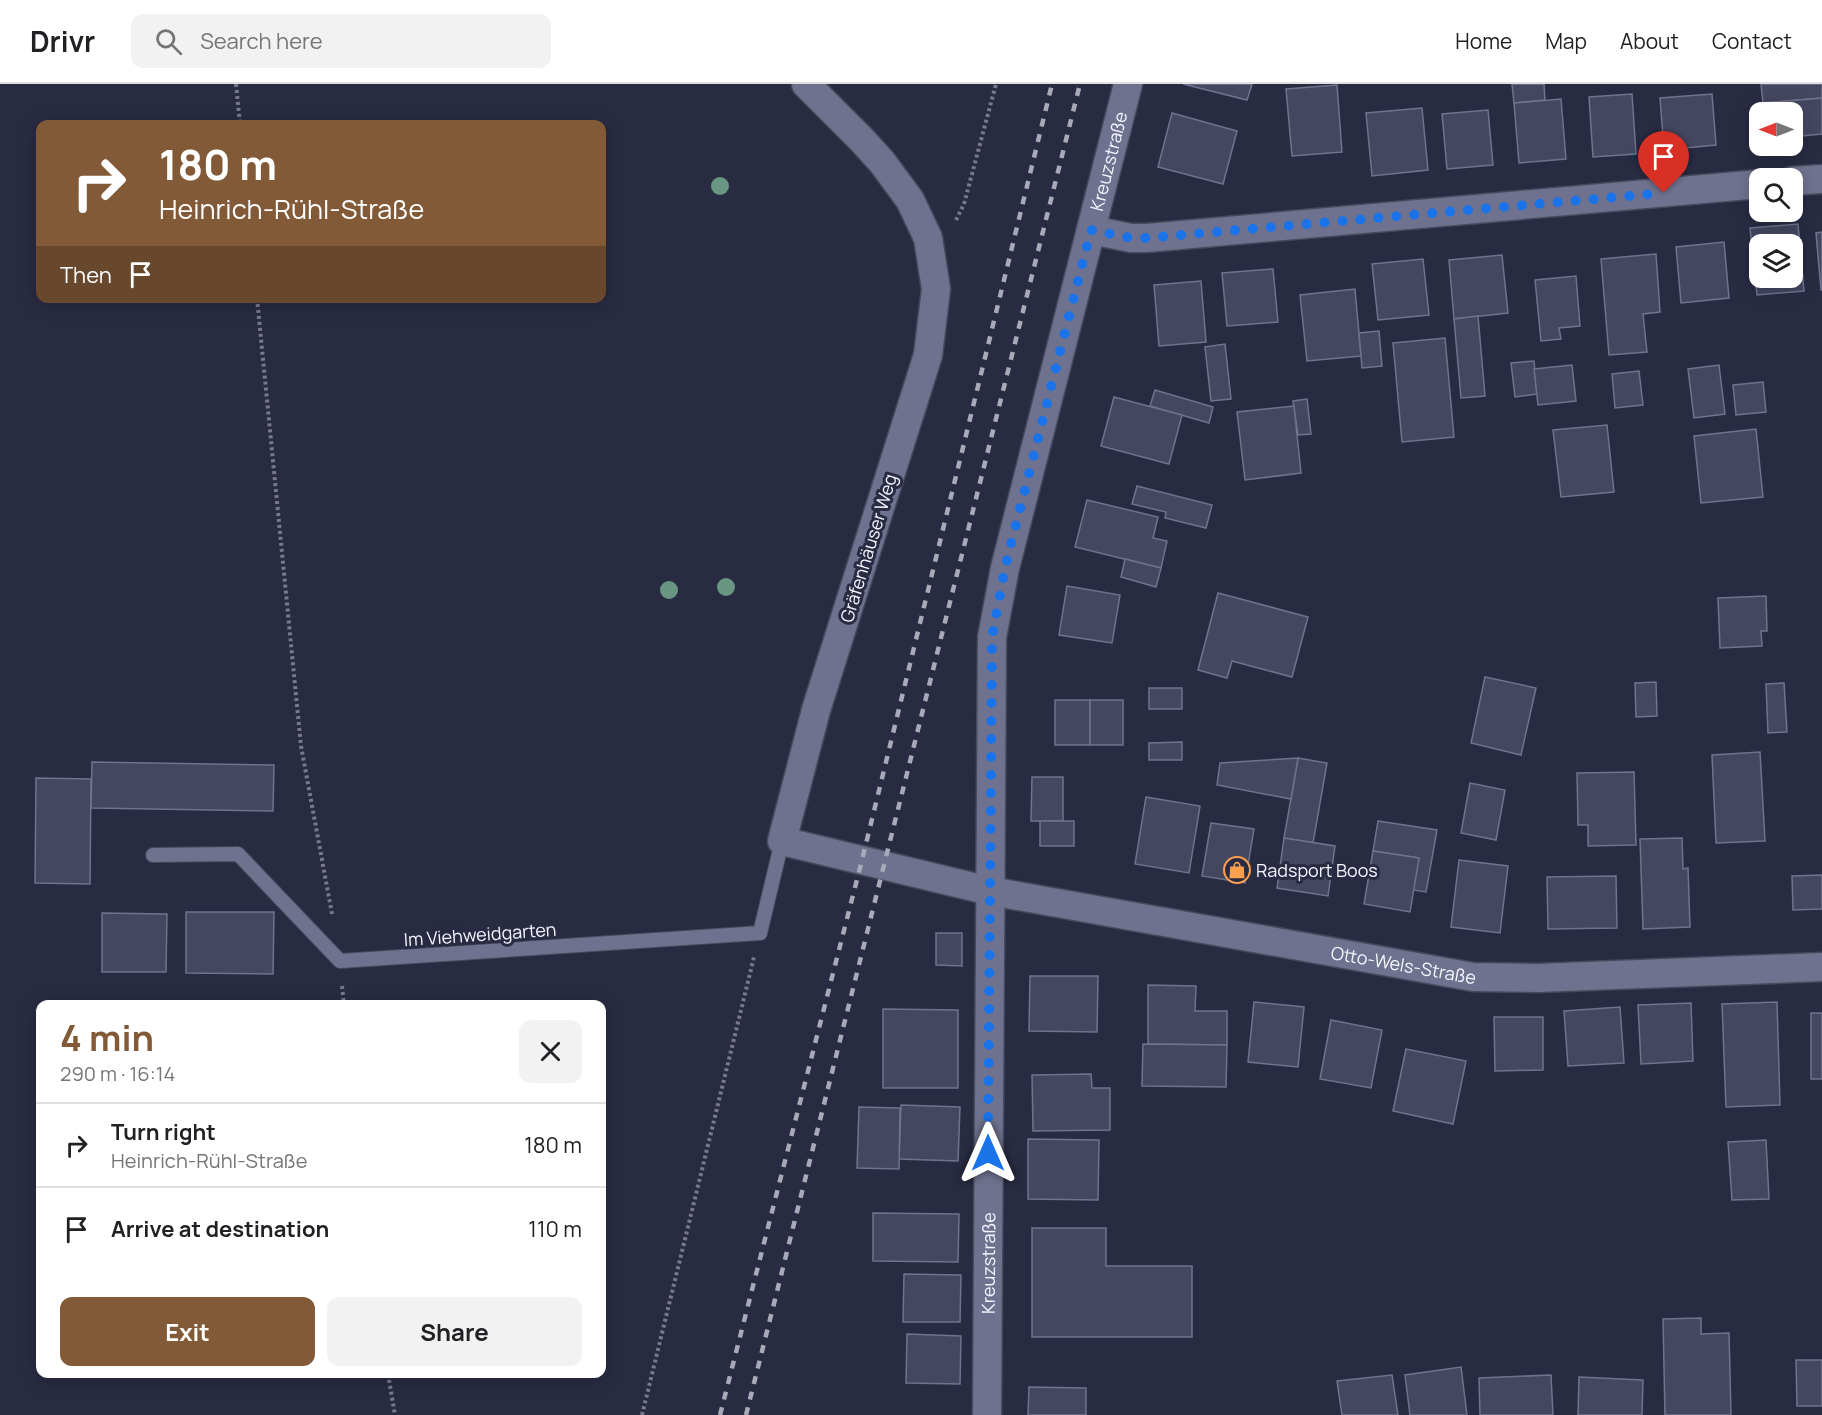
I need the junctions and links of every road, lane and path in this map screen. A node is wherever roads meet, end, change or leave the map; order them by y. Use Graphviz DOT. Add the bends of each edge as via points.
graph roads {
  1 [pos="236,84"];
  2 [pos="806,84"];
  3 [pos="996,84"];
  4 [pos="1128,84"];
  5 [pos="240,120"];
  6 [pos="1822,179"];
  7 [pos="1803,180"];
  8 [pos="1749,185"];
  9 [pos="1091,230"];
  10 [pos="928,238"];
  11 [pos="257,303"];
  12 [pos="782,842"];
  13 [pos="153,855"];
  14 [pos="990,891"];
  15 [pos="760,933"];
  16 [pos="340,961"];
  17 [pos="1822,967"];
  18 [pos="389,1378"];
  19 [pos="395,1415"];
  20 [pos="642,1415"];
  21 [pos="987,1415"];
  1 -- 5 [label="path"];
  2 -- 10 [label="street, Gräfenhäuser Weg" via="882,162 910,200"];
  3 -- 10 [label="path" via="960,215 944,232"];
  4 -- 9 [label="street, Kreuzstraße"];
  6 -- 7 [label="street"];
  8 -- 9 [label="street" via="1147,238"];
  9 -- 14 [label="street, Kreuzstraße" via="997,604 991,668"];
  10 -- 12 [label="street, Gräfenhäuser Weg" via="936,289 928,355 816,710"];
  11 -- 16 [label="path" via="301,746"];
  12 -- 14 [label="street"];
  12 -- 15 [label="lane"];
  13 -- 16 [label="lane" via="238,854"];
  14 -- 17 [label="street, Otto-Wels-Straße" via="1473,977"];
  14 -- 21 [label="street, Kreuzstraße"];
  15 -- 16 [label="lane, Im Viehweidgarten"];
  15 -- 20 [label="path"];
  18 -- 19 [label="path"];
}
